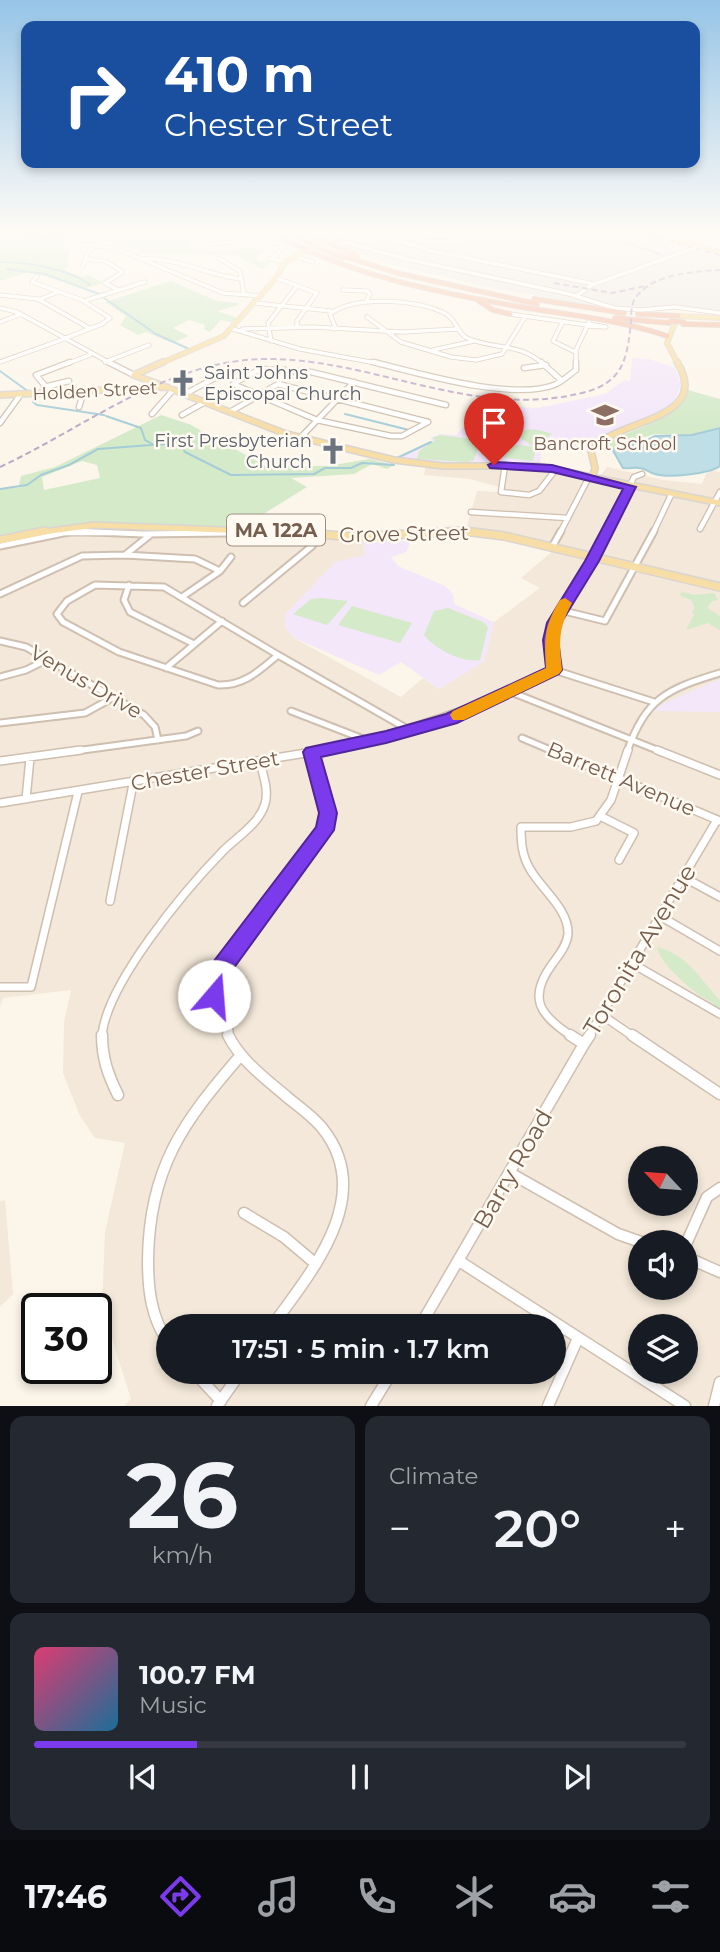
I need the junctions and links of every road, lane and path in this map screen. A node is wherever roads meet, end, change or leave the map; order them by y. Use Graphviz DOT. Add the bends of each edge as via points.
graph roads {
  1 [pos="27,299"];
  2 [pos="41,299"];
  3 [pos="82,299"];
  4 [pos="91,299"];
  5 [pos="259,299"];
  6 [pos="287,299"];
  7 [pos="313,299"];
  8 [pos="367,299"];
  9 [pos="471,299"];
  10 [pos="479,299"];
  11 [pos="497,299"];
  12 [pos="501,299"];
  13 [pos="515,299"];
  14 [pos="517,299"];
  15 [pos="535,299"];
  16 [pos="586,299"];
  17 [pos="38,300"];
  18 [pos="87,300"];
  19 [pos="366,302"];
  20 [pos="255,303"];
  21 [pos="498,303"];
  22 [pos="520,303"];
  23 [pos="281,306"];
  24 [pos="547,306"];
  25 [pos="0,308"];
  26 [pos="307,308"];
  27 [pos="489,308"];
  28 [pos="683,308"];
  29 [pos="331,311"];
  30 [pos="22,314"];
  31 [pos="509,314"];
  32 [pos="367,317"];
  33 [pos="526,317"];
  34 [pos="682,319"];
  35 [pos="720,319"];
  36 [pos="0,322"];
  37 [pos="670,322"];
  38 [pos="562,323"];
  39 [pos="297,327"];
  40 [pos="89,328"];
  41 [pos="268,328"];
  42 [pos="233,329"];
  43 [pos="336,329"];
  44 [pos="458,329"];
  45 [pos="386,332"];
  46 [pos="669,334"];
  47 [pos="63,339"];
  48 [pos="271,341"];
  49 [pos="474,341"];
  50 [pos="149,345"];
  51 [pos="507,347"];
  52 [pos="433,350"];
  53 [pos="575,352"];
  54 [pos="91,354"];
  55 [pos="2,360"];
  56 [pos="105,362"];
  57 [pos="546,365"];
  58 [pos="524,368"];
  59 [pos="285,370"];
  60 [pos="134,376"];
  61 [pos="215,378"];
  62 [pos="561,380"];
  63 [pos="69,381"];
  64 [pos="354,382"];
  65 [pos="157,384"];
  66 [pos="278,384"];
  67 [pos="44,387"];
  68 [pos="150,388"];
  69 [pos="170,388"];
  70 [pos="84,391"];
  71 [pos="51,393"];
  72 [pos="21,394"];
  73 [pos="185,394"];
  74 [pos="0,395"];
  75 [pos="259,396"];
  76 [pos="336,400"];
  77 [pos="205,402"];
  78 [pos="446,405"];
  79 [pos="79,407"];
  80 [pos="230,412"];
  81 [pos="152,414"];
  82 [pos="181,415"];
  83 [pos="317,420"];
  84 [pos="0,423"];
  85 [pos="300,438"];
  86 [pos="505,465"];
  87 [pos="556,469"];
  88 [pos="642,474"];
  89 [pos="592,478"];
  90 [pos="630,487"];
  91 [pos="720,492"];
  92 [pos="671,495"];
  93 [pos="717,502"];
  94 [pos="471,512"];
  95 [pos="568,519"];
  96 [pos="700,529"];
  97 [pos="154,531"];
  98 [pos="227,533"];
  99 [pos="320,534"];
  100 [pos="0,540"];
  101 [pos="0,546"];
  102 [pos="552,547"];
  103 [pos="125,555"];
  104 [pos="230,557"];
  105 [pos="594,557"];
  106 [pos="636,568"];
  107 [pos="220,571"];
  108 [pos="129,585"];
  109 [pos="720,587"];
  110 [pos="0,594"];
  111 [pos="181,597"];
  112 [pos="243,603"];
  113 [pos="560,610"];
  114 [pos="222,621"];
  115 [pos="0,641"];
  116 [pos="194,644"];
  117 [pos="278,655"];
  118 [pos="48,659"];
  119 [pos="166,668"];
  120 [pos="554,670"];
  121 [pos="720,673"];
  122 [pos="0,677"];
  123 [pos="511,692"];
  124 [pos="114,697"];
  125 [pos="654,702"];
  126 [pos="291,711"];
  127 [pos="0,723"];
  128 [pos="198,731"];
  129 [pos="411,731"];
  130 [pos="522,738"];
  131 [pos="631,739"];
  132 [pos="158,740"];
  133 [pos="368,741"];
  134 [pos="312,752"];
  135 [pos="30,758"];
  136 [pos="0,761"];
  137 [pos="260,762"];
  138 [pos="720,775"];
  139 [pos="617,776"];
  140 [pos="133,784"];
  141 [pos="78,792"];
  142 [pos="26,799"];
  143 [pos="0,803"];
  144 [pos="602,817"];
  145 [pos="719,820"];
  146 [pos="619,860"];
  147 [pos="685,878"];
  148 [pos="720,897"];
  149 [pos="110,901"];
  150 [pos="660,916"];
  151 [pos="720,951"];
  152 [pos="633,964"];
  153 [pos="0,987"];
  154 [pos="214,996"];
  155 [pos="720,1014"];
  156 [pos="602,1015"];
  157 [pos="229,1031"];
  158 [pos="584,1044"];
  159 [pos="241,1055"];
  160 [pos="720,1094"];
  161 [pos="118,1095"];
  162 [pos="510,1173"];
  163 [pos="720,1188"];
  164 [pos="244,1213"];
  165 [pos="692,1230"];
  166 [pos="628,1237"];
  167 [pos="459,1261"];
  168 [pos="698,1262"];
  169 [pos="316,1264"];
  170 [pos="720,1272"];
  171 [pos="281,1314"];
  172 [pos="427,1314"];
  173 [pos="156,1322"];
  174 [pos="578,1338"];
  175 [pos="720,1382"];
  176 [pos="204,1384"];
  177 [pos="232,1384"];
  178 [pos="385,1384"];
  179 [pos="219,1403"];
  180 [pos="371,1406"];
  181 [pos="548,1406"];
  182 [pos="685,1406"];
  183 [pos="713,1406"];
  1 -- 17 [label="street"];
  2 -- 17 [label="street"];
  3 -- 18 [label="street"];
  4 -- 18 [label="street"];
  5 -- 20 [label="main road"];
  6 -- 23 [label="street"];
  7 -- 26 [label="street"];
  8 -- 19 [label="street"];
  9 -- 27 [label="highway"];
  10 -- 21 [label="highway"];
  11 -- 22 [label="highway"];
  12 -- 22 [label="highway"];
  13 -- 24 [label="highway"];
  14 -- 24 [label="highway"];
  15 -- 34 [label="highway"];
  16 -- 28 [label="street" via="635,310"];
  17 -- 40 [label="street"];
  18 -- 40 [label="street" via="110,318"];
  19 -- 29 [label="street"];
  19 -- 44 [label="street" via="432,309 451,317"];
  20 -- 23 [label="street"];
  20 -- 42 [label="main road"];
  21 -- 27 [label="highway" via="488,303"];
  21 -- 46 [label="highway"];
  22 -- 37 [label="highway"];
  23 -- 26 [label="street"];
  23 -- 41 [label="street"];
  24 -- 37 [label="highway"];
  25 -- 30 [label="street"];
  26 -- 29 [label="street"];
  26 -- 39 [label="street"];
  27 -- 31 [label="highway"];
  28 -- 34 [label="street"];
  28 -- 35 [label="street"];
  29 -- 43 [label="street"];
  30 -- 36 [label="street"];
  30 -- 47 [label="street"];
  31 -- 33 [label="street"];
  32 -- 45 [label="street"];
  33 -- 38 [label="street"];
  33 -- 51 [label="street"];
  34 -- 35 [label="highway"];
  34 -- 37 [label="highway, bridge"];
  34 -- 46 [label="main road"];
  38 -- 53 [label="street" via="553,341"];
  38 -- 53 [label="street" via="588,324"];
  39 -- 41 [label="street"];
  39 -- 43 [label="street"];
  40 -- 47 [label="street"];
  41 -- 42 [label="street"];
  41 -- 48 [label="street"];
  42 -- 48 [label="street"];
  42 -- 60 [label="main road"];
  43 -- 45 [label="street"];
  44 -- 45 [label="street"];
  44 -- 49 [label="street"];
  45 -- 52 [label="street" via="401,342"];
  46 -- 89 [label="main road" via="685,383 679,399 654,419 597,442 591,451"];
  47 -- 54 [label="street"];
  47 -- 55 [label="street"];
  48 -- 62 [label="street" via="486,388 533,390"];
  49 -- 51 [label="street"];
  49 -- 52 [label="street"];
  50 -- 56 [label="street"];
  51 -- 52 [label="street" via="498,356 474,360"];
  51 -- 57 [label="street" via="531,353"];
  53 -- 62 [label="street" via="577,368"];
  54 -- 56 [label="street"];
  54 -- 67 [label="street" via="36,375"];
  56 -- 60 [label="street"];
  57 -- 58 [label="street"];
  57 -- 62 [label="street"];
  59 -- 64 [label="street"];
  59 -- 66 [label="street"];
  59 -- 75 [label="street" via="261,369 233,385"];
  60 -- 65 [label="main road"];
  61 -- 73 [label="street"];
  63 -- 67 [label="street"];
  64 -- 76 [label="street"];
  64 -- 78 [label="street"];
  65 -- 68 [label="main road"];
  65 -- 69 [label="main road"];
  66 -- 75 [label="street"];
  66 -- 76 [label="street"];
  67 -- 71 [label="street"];
  68 -- 69 [label="main road, Holden Street"];
  68 -- 70 [label="main road, Holden Street"];
  69 -- 73 [label="main road, Holden Street"];
  69 -- 81 [label="street"];
  70 -- 71 [label="main road, Holden Street"];
  70 -- 79 [label="street"];
  71 -- 72 [label="main road, Holden Street"];
  72 -- 74 [label="main road, Holden Street"];
  72 -- 84 [label="street"];
  73 -- 77 [label="main road, Holden Street"];
  75 -- 80 [label="street"];
  75 -- 83 [label="street"];
  76 -- 83 [label="street"];
  76 -- 83 [label="street" via="428,422 396,437"];
  77 -- 80 [label="main road, Holden Street"];
  77 -- 82 [label="street"];
  80 -- 85 [label="main road, Holden Street"];
  83 -- 85 [label="street"];
  85 -- 86 [label="main road, Holden Street" via="411,463"];
  86 -- 87 [label="main road, Holden Street"];
  86 -- 87 [label="street" via="501,492 535,495"];
  87 -- 89 [label="main road, Holden Street"];
  88 -- 90 [label="street"];
  89 -- 90 [label="main road, Holden Street"];
  89 -- 95 [label="street"];
  90 -- 92 [label="main road, Holden Street"];
  90 -- 105 [label="street"];
  91 -- 93 [label="street"];
  92 -- 93 [label="main road, Holden Street"];
  92 -- 106 [label="street"];
  93 -- 96 [label="street"];
  94 -- 95 [label="street"];
  95 -- 102 [label="street"];
  97 -- 98 [label="street"];
  97 -- 99 [label="main road, Grove Street / MA 122A" via="244,528"];
  97 -- 100 [label="main road, Grove Street / MA 122A" via="71,527"];
  97 -- 101 [label="street" via="73,531"];
  97 -- 103 [label="street"];
  99 -- 102 [label="main road, Grove Street / MA 122A" via="362,537 464,531"];
  99 -- 112 [label="street" via="312,546"];
  102 -- 105 [label="main road, Grove Street / MA 122A"];
  103 -- 107 [label="street" via="195,559"];
  103 -- 110 [label="street" via="82,556"];
  104 -- 107 [label="street"];
  105 -- 106 [label="main road, Grove Street / MA 122A"];
  105 -- 113 [label="street"];
  106 -- 109 [label="main road, Grove Street / MA 122A"];
  106 -- 113 [label="street" via="605,621"];
  107 -- 111 [label="street"];
  108 -- 111 [label="street" via="164,587"];
  108 -- 116 [label="street" via="124,600 130,612"];
  108 -- 119 [label="street" via="89,587 63,603 57,617 119,652"];
  111 -- 114 [label="street"];
  113 -- 120 [label="street" via="551,634"];
  114 -- 116 [label="street"];
  114 -- 117 [label="street"];
  115 -- 118 [label="street, Venus Drive" via="19,644"];
  116 -- 119 [label="street"];
  117 -- 119 [label="street" via="246,682 232,686"];
  117 -- 129 [label="street"];
  118 -- 122 [label="street"];
  118 -- 124 [label="street, Venus Drive"];
  120 -- 123 [label="street, Chester Street"];
  120 -- 125 [label="street"];
  121 -- 125 [label="street"];
  123 -- 129 [label="street, Chester Street"];
  123 -- 131 [label="street"];
  124 -- 127 [label="street" via="85,713"];
  124 -- 132 [label="street, Venus Drive" via="152,722"];
  125 -- 131 [label="street"];
  126 -- 133 [label="street"];
  128 -- 132 [label="street"];
  129 -- 133 [label="street, Chester Street"];
  130 -- 139 [label="street, Barrett Avenue"];
  131 -- 138 [label="street"];
  131 -- 139 [label="street"];
  132 -- 135 [label="street"];
  133 -- 134 [label="street, Chester Street"];
  134 -- 137 [label="street, Chester Street"];
  134 -- 154 [label="street" via="328,813 325,830 222,968"];
  135 -- 136 [label="street"];
  135 -- 142 [label="street"];
  137 -- 140 [label="street, Chester Street"];
  137 -- 161 [label="street" via="266,791 262,811 183,895 123,978 107,1009 101,1047"];
  139 -- 144 [label="street"];
  139 -- 145 [label="street, Barrett Avenue"];
  140 -- 141 [label="street, Chester Street"];
  140 -- 149 [label="street"];
  141 -- 142 [label="street, Chester Street"];
  141 -- 153 [label="street" via="31,986"];
  142 -- 143 [label="street, Chester Street"];
  144 -- 146 [label="street" via="634,833"];
  144 -- 158 [label="street" via="586,825 521,827 524,860 568,929 565,944 537,989 541,1008"];
  145 -- 147 [label="street, Toronita Avenue"];
  147 -- 148 [label="street"];
  147 -- 150 [label="street, Toronita Avenue"];
  150 -- 151 [label="street"];
  150 -- 152 [label="street, Toronita Avenue"];
  152 -- 155 [label="street"];
  152 -- 156 [label="street, Toronita Avenue"];
  156 -- 158 [label="street, Toronita Avenue"];
  156 -- 160 [label="street"];
  157 -- 159 [label="street"];
  158 -- 162 [label="street, Barry Road"];
  159 -- 169 [label="street" via="323,1129 335,1147 344,1186 342,1212"];
  159 -- 173 [label="street" via="175,1139 152,1195 148,1286"];
  162 -- 166 [label="street"];
  162 -- 167 [label="street, Barry Road"];
  163 -- 165 [label="street" via="707,1197"];
  164 -- 169 [label="street" via="284,1237"];
  167 -- 172 [label="street, Barry Road"];
  167 -- 174 [label="street"];
  168 -- 170 [label="street"];
  169 -- 171 [label="street"];
  174 -- 181 [label="street"];
  174 -- 182 [label="street"];
  175 -- 183 [label="street"];
  176 -- 179 [label="street"];
  177 -- 179 [label="street"];
  178 -- 180 [label="street"];
}
